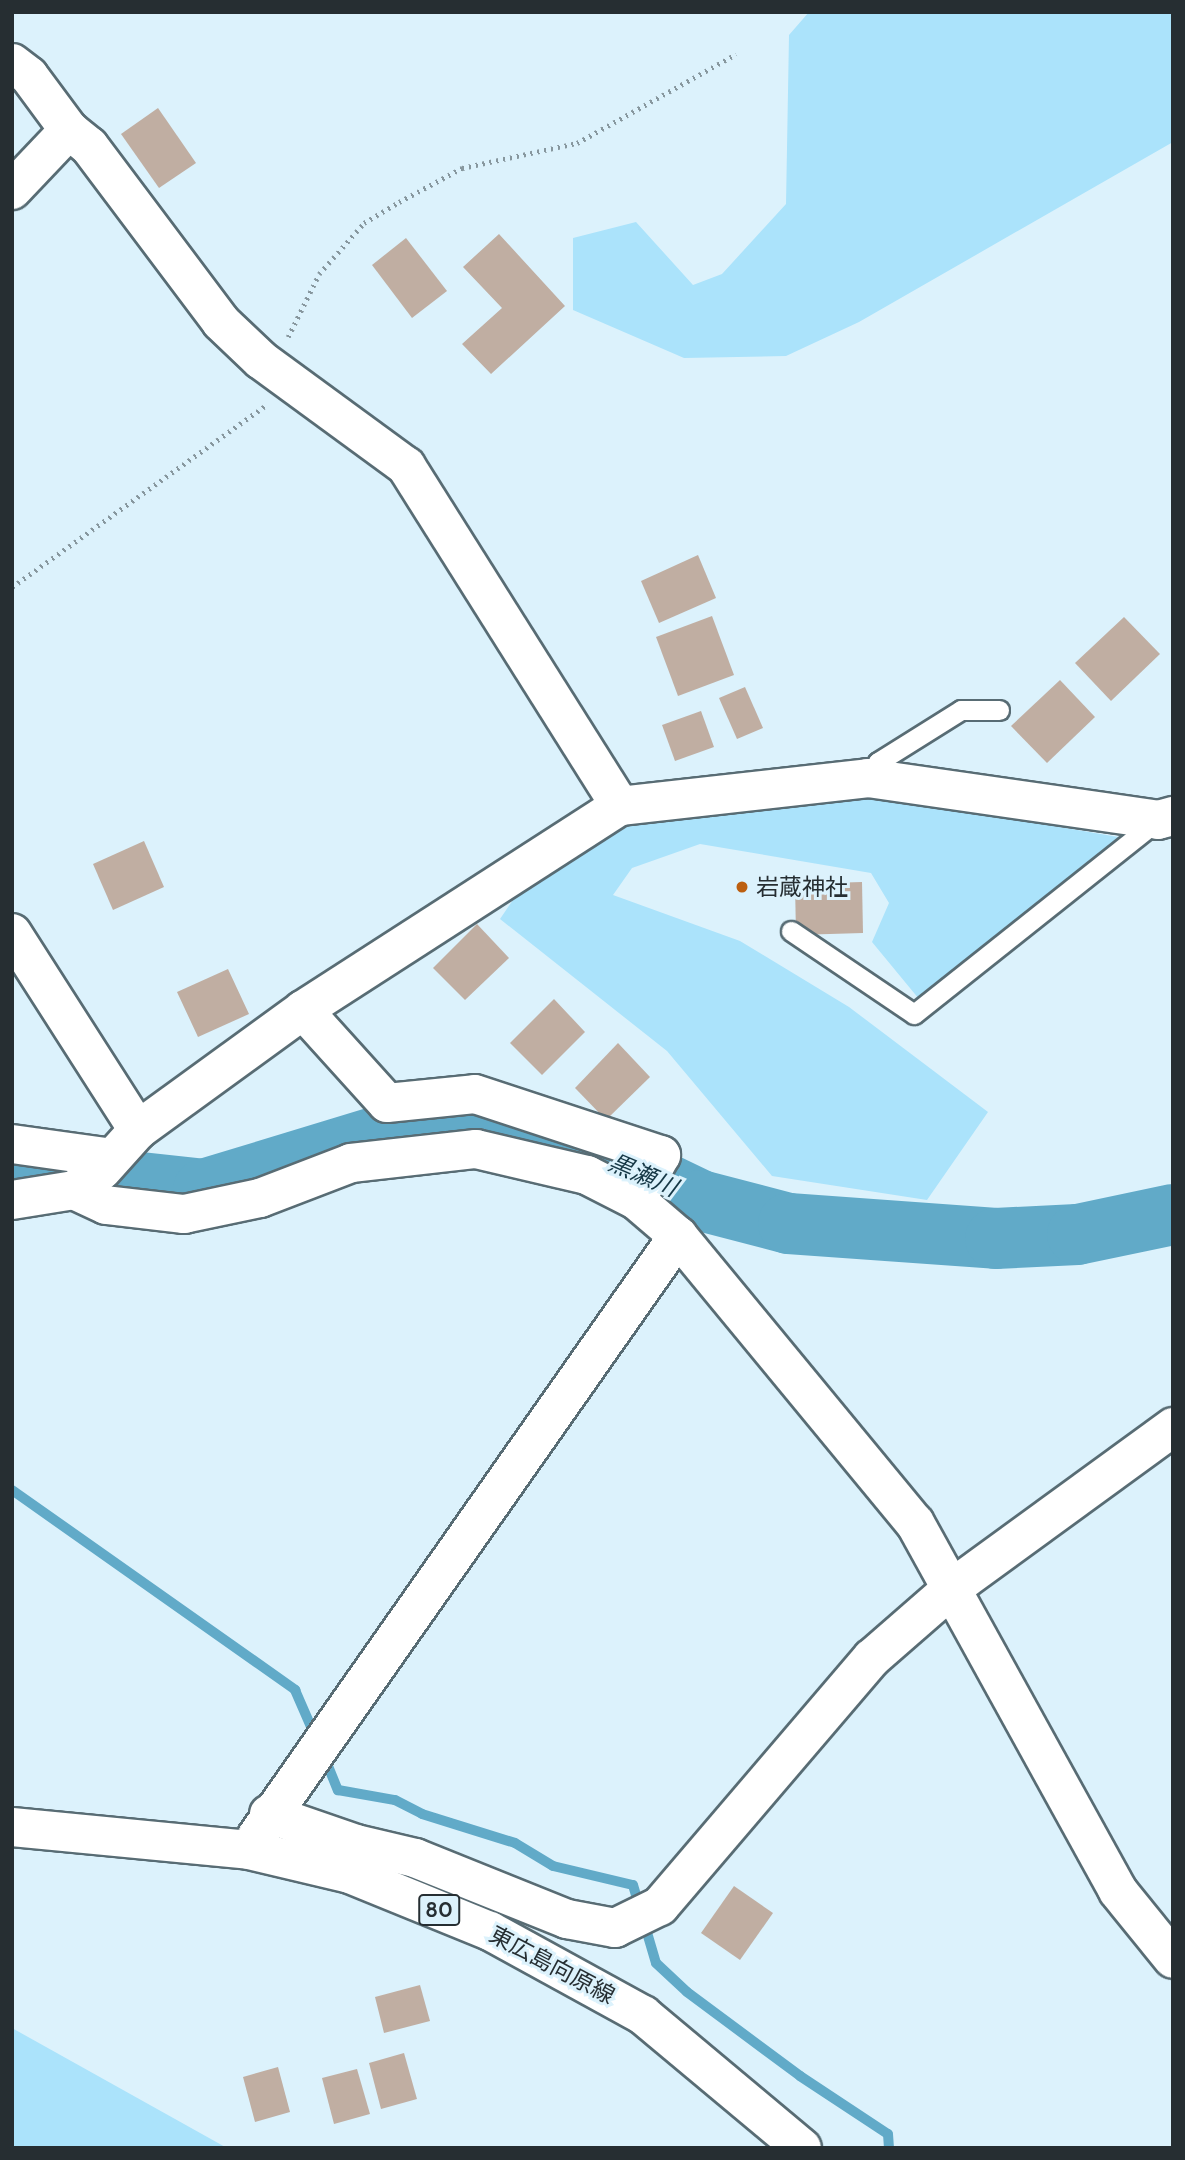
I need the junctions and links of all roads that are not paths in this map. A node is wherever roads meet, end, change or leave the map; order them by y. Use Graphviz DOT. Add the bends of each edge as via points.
graph roads {
  1 [pos="12,62"];
  2 [pos="69,130"];
  3 [pos="12,190"];
  4 [pos="999,710"];
  5 [pos="868,778"];
  6 [pos="620,806"];
  7 [pos="1165,818"];
  8 [pos="791,931"];
  9 [pos="12,933"];
  10 [pos="303,1010"];
  11 [pos="411,1127"];
  12 [pos="138,1130"];
  13 [pos="12,1143"];
  14 [pos="111,1158"];
  15 [pos="74,1190"];
  16 [pos="12,1199"];
  17 [pos="636,1200"];
  18 [pos="678,1236"];
  19 [pos="1173,1427"];
  20 [pos="951,1589"];
  21 [pos="269,1814"];
  22 [pos="12,1827"];
  23 [pos="249,1850"];
  24 [pos="1173,1959"];
  25 [pos="802,2148"];
  1 -- 2 [label="street" via="29,76"];
  2 -- 3 [label="street"];
  2 -- 6 [label="street" via="89,146 222,322 261,360 406,466"];
  4 -- 5 [label="lane" via="961,710 878,762"];
  5 -- 6 [label="street"];
  5 -- 7 [label="street"];
  6 -- 10 [label="street"];
  7 -- 8 [label="lane" via="914,1014"];
  9 -- 12 [label="street"];
  10 -- 11 [label="street"];
  10 -- 12 [label="street"];
  11 -- 15 [label="street" via="351,1163 260,1198 184,1214 106,1205"];
  11 -- 17 [label="street" via="476,1149 587,1175"];
  11 -- 17 [label="street" via="475,1094 661,1155"];
  12 -- 14 [label="street"];
  13 -- 14 [label="street"];
  14 -- 15 [label="street"];
  15 -- 16 [label="street"];
  17 -- 18 [label="street"];
  18 -- 20 [label="street" via="915,1523"];
  18 -- 21 [label="street"];
  19 -- 20 [label="street"];
  20 -- 21 [label="street" via="872,1658 660,1906 615,1928 567,1919 415,1858 356,1844"];
  20 -- 24 [label="street" via="1118,1891"];
  21 -- 23 [label="street"];
  22 -- 23 [label="street, 東広島向原線 / 80"];
  23 -- 25 [label="street, 東広島向原線 / 80" via="349,1874 490,1931 643,2015"];
}
